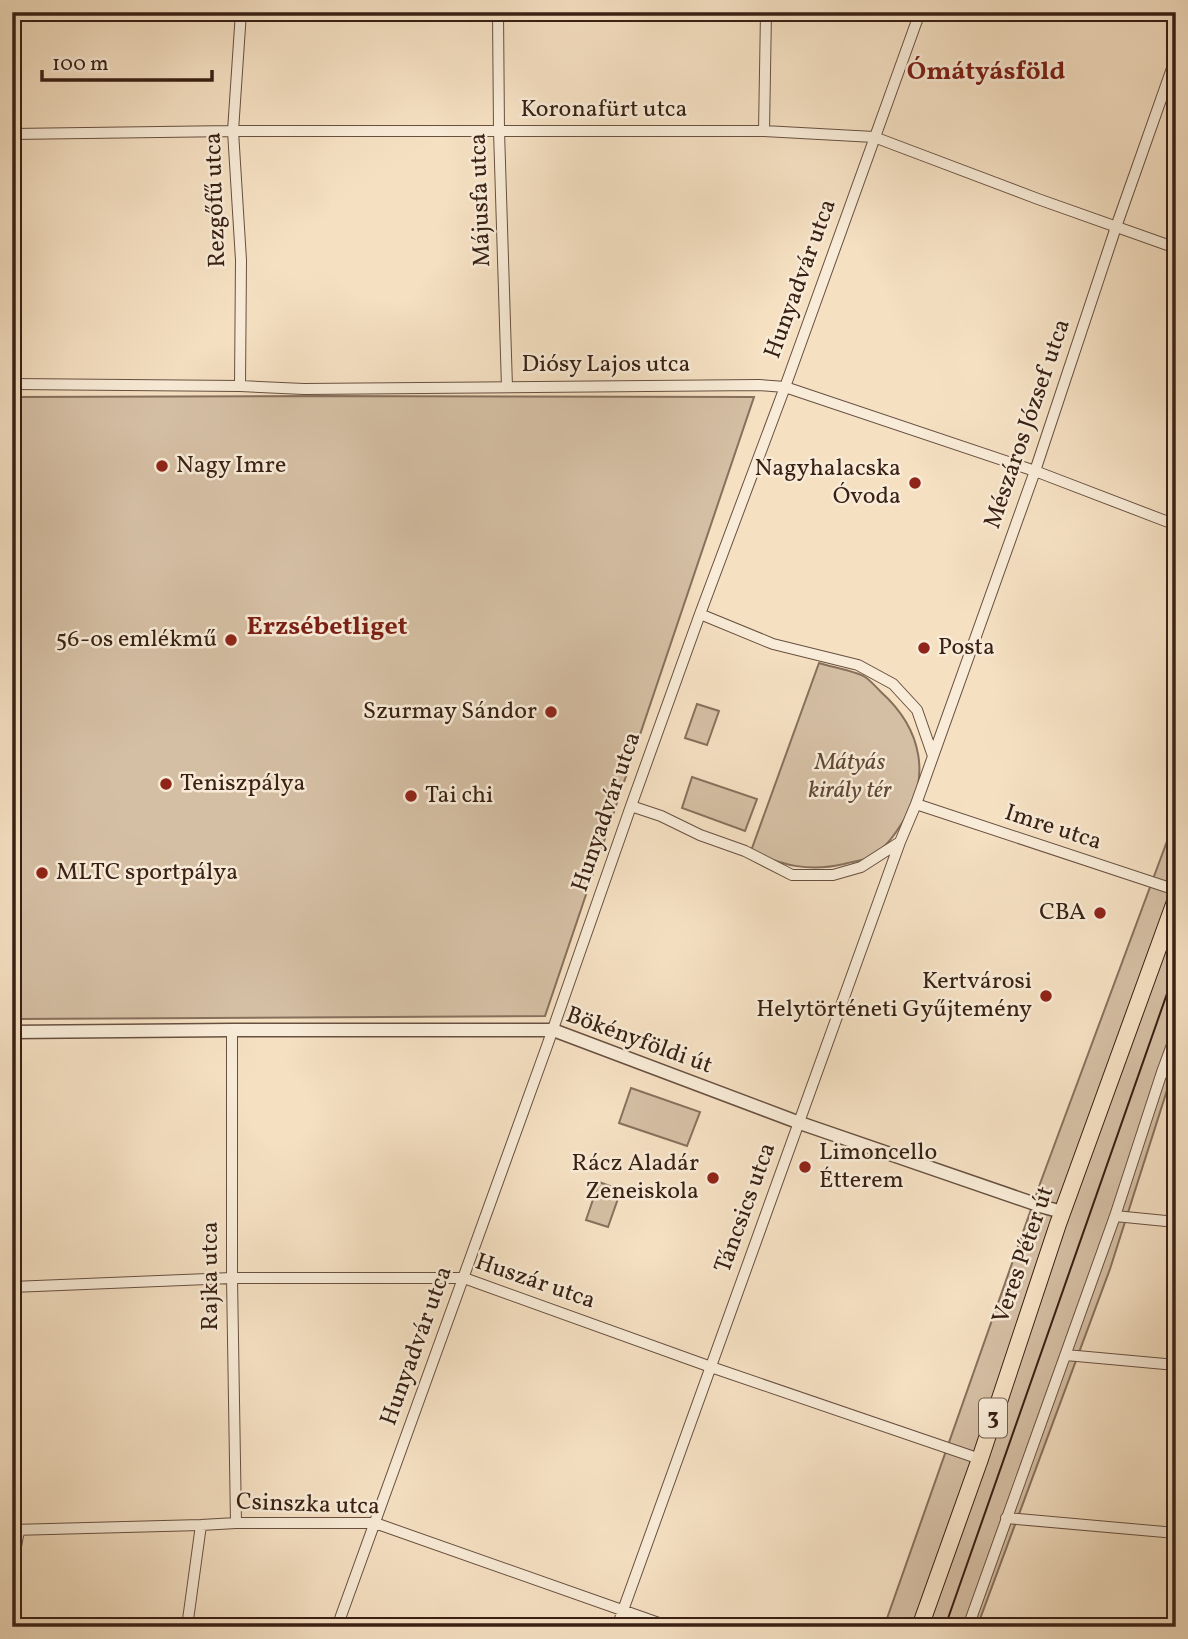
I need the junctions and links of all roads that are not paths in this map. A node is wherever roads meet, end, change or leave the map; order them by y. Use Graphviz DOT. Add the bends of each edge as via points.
graph roads {
  1 [pos="241,12"];
  2 [pos="498,12"];
  3 [pos="766,12"];
  4 [pos="920,12"];
  5 [pos="1176,57"];
  6 [pos="233,131"];
  7 [pos="499,131"];
  8 [pos="764,131"];
  9 [pos="12,134"];
  10 [pos="874,136"];
  11 [pos="1116,227"];
  12 [pos="1176,248"];
  13 [pos="12,384"];
  14 [pos="240,386"];
  15 [pos="507,387"];
  16 [pos="785,387"];
  17 [pos="1035,471"];
  18 [pos="1176,525"];
  19 [pos="700,614"];
  20 [pos="933,757"];
  21 [pos="916,804"];
  22 [pos="631,806"];
  23 [pos="900,842"];
  24 [pos="1176,890"];
  25 [pos="1176,899"];
  26 [pos="232,1030"];
  27 [pos="553,1030"];
  28 [pos="12,1032"];
  29 [pos="1176,1034"];
  30 [pos="1162,1072"];
  31 [pos="1176,1073"];
  32 [pos="800,1123"];
  33 [pos="1062,1212"];
  34 [pos="1115,1216"];
  35 [pos="1176,1222"];
  36 [pos="232,1278"];
  37 [pos="464,1278"];
  38 [pos="12,1287"];
  39 [pos="1066,1355"];
  40 [pos="1176,1364"];
  41 [pos="711,1367"];
  42 [pos="980,1459"];
  43 [pos="1006,1518"];
  44 [pos="236,1523"];
  45 [pos="375,1523"];
  46 [pos="201,1525"];
  47 [pos="16,1530"];
  48 [pos="1176,1533"];
  49 [pos="12,1569"];
  50 [pos="623,1610"];
  51 [pos="187,1627"];
  52 [pos="337,1627"];
  53 [pos="617,1627"];
  54 [pos="670,1627"];
  55 [pos="920,1627"];
  56 [pos="968,1627"];
  1 -- 6 [label="street, Rezgőfű utca"];
  2 -- 7 [label="street, Májusfa utca"];
  3 -- 8 [label="street"];
  4 -- 10 [label="street, Hunyadvár utca"];
  5 -- 11 [label="street, Mészáros József utca"];
  6 -- 7 [label="street, Koronafürt utca"];
  6 -- 9 [label="street, Koronafürt utca"];
  6 -- 14 [label="street, Rezgőfű utca" via="241,260"];
  7 -- 8 [label="street, Koronafürt utca"];
  7 -- 15 [label="street, Májusfa utca"];
  8 -- 10 [label="street, Koronafürt utca"];
  10 -- 11 [label="street, Koronafürt utca"];
  10 -- 16 [label="street, Hunyadvár utca"];
  11 -- 12 [label="street, Koronafürt utca"];
  11 -- 17 [label="street, Mészáros József utca"];
  13 -- 14 [label="street, Diósy Lajos utca"];
  14 -- 15 [label="street, Diósy Lajos utca"];
  15 -- 16 [label="street, Diósy Lajos utca"];
  16 -- 17 [label="street, Diósy Lajos utca"];
  16 -- 19 [label="street, Hunyadvár utca"];
  17 -- 18 [label="street, Diósy Lajos utca"];
  17 -- 20 [label="street, Mészáros József utca"];
  19 -- 20 [label="street" via="773,644 858,665 893,684 917,710"];
  19 -- 22 [label="street, Hunyadvár utca"];
  20 -- 21 [label="street, Mészáros József utca"];
  21 -- 23 [label="street, Táncsics utca"];
  21 -- 24 [label="street, Imre utca"];
  22 -- 23 [label="street" via="745,851 792,875 833,875 861,867"];
  22 -- 27 [label="street, Hunyadvár utca"];
  23 -- 32 [label="street, Táncsics utca"];
  25 -- 33 [label="main road, Veres Péter út / 3"];
  26 -- 27 [label="street, Bökényföldi út"];
  26 -- 28 [label="street, Bökényföldi út"];
  26 -- 36 [label="street, Rajka utca"];
  27 -- 32 [label="street, Bökényföldi út"];
  27 -- 37 [label="street, Hunyadvár utca"];
  29 -- 30 [label="street"];
  30 -- 31 [label="street"];
  30 -- 34 [label="street"];
  32 -- 33 [label="street, Bökényföldi út"];
  32 -- 41 [label="street, Táncsics utca"];
  33 -- 42 [label="main road, Veres Péter út / 3"];
  34 -- 35 [label="street"];
  34 -- 39 [label="street"];
  36 -- 37 [label="street, Huszár utca"];
  36 -- 38 [label="street, Huszár utca"];
  36 -- 44 [label="street, Rajka utca"];
  37 -- 41 [label="street, Huszár utca"];
  37 -- 45 [label="street, Hunyadvár utca"];
  39 -- 40 [label="street"];
  39 -- 43 [label="street"];
  41 -- 42 [label="street, Huszár utca"];
  41 -- 50 [label="street, Táncsics utca"];
  42 -- 55 [label="main road, Veres Péter út / 3"];
  43 -- 48 [label="street"];
  43 -- 56 [label="street"];
  44 -- 45 [label="street, Csinszka utca"];
  44 -- 46 [label="street, Csinszka utca"];
  45 -- 50 [label="street, Csinszka utca"];
  45 -- 52 [label="street, Hunyadvár utca"];
  46 -- 47 [label="street, Csinszka utca"];
  46 -- 51 [label="street"];
  47 -- 49 [label="street"];
  50 -- 53 [label="street, Táncsics utca"];
  50 -- 54 [label="street, Csinszka utca"];
}
